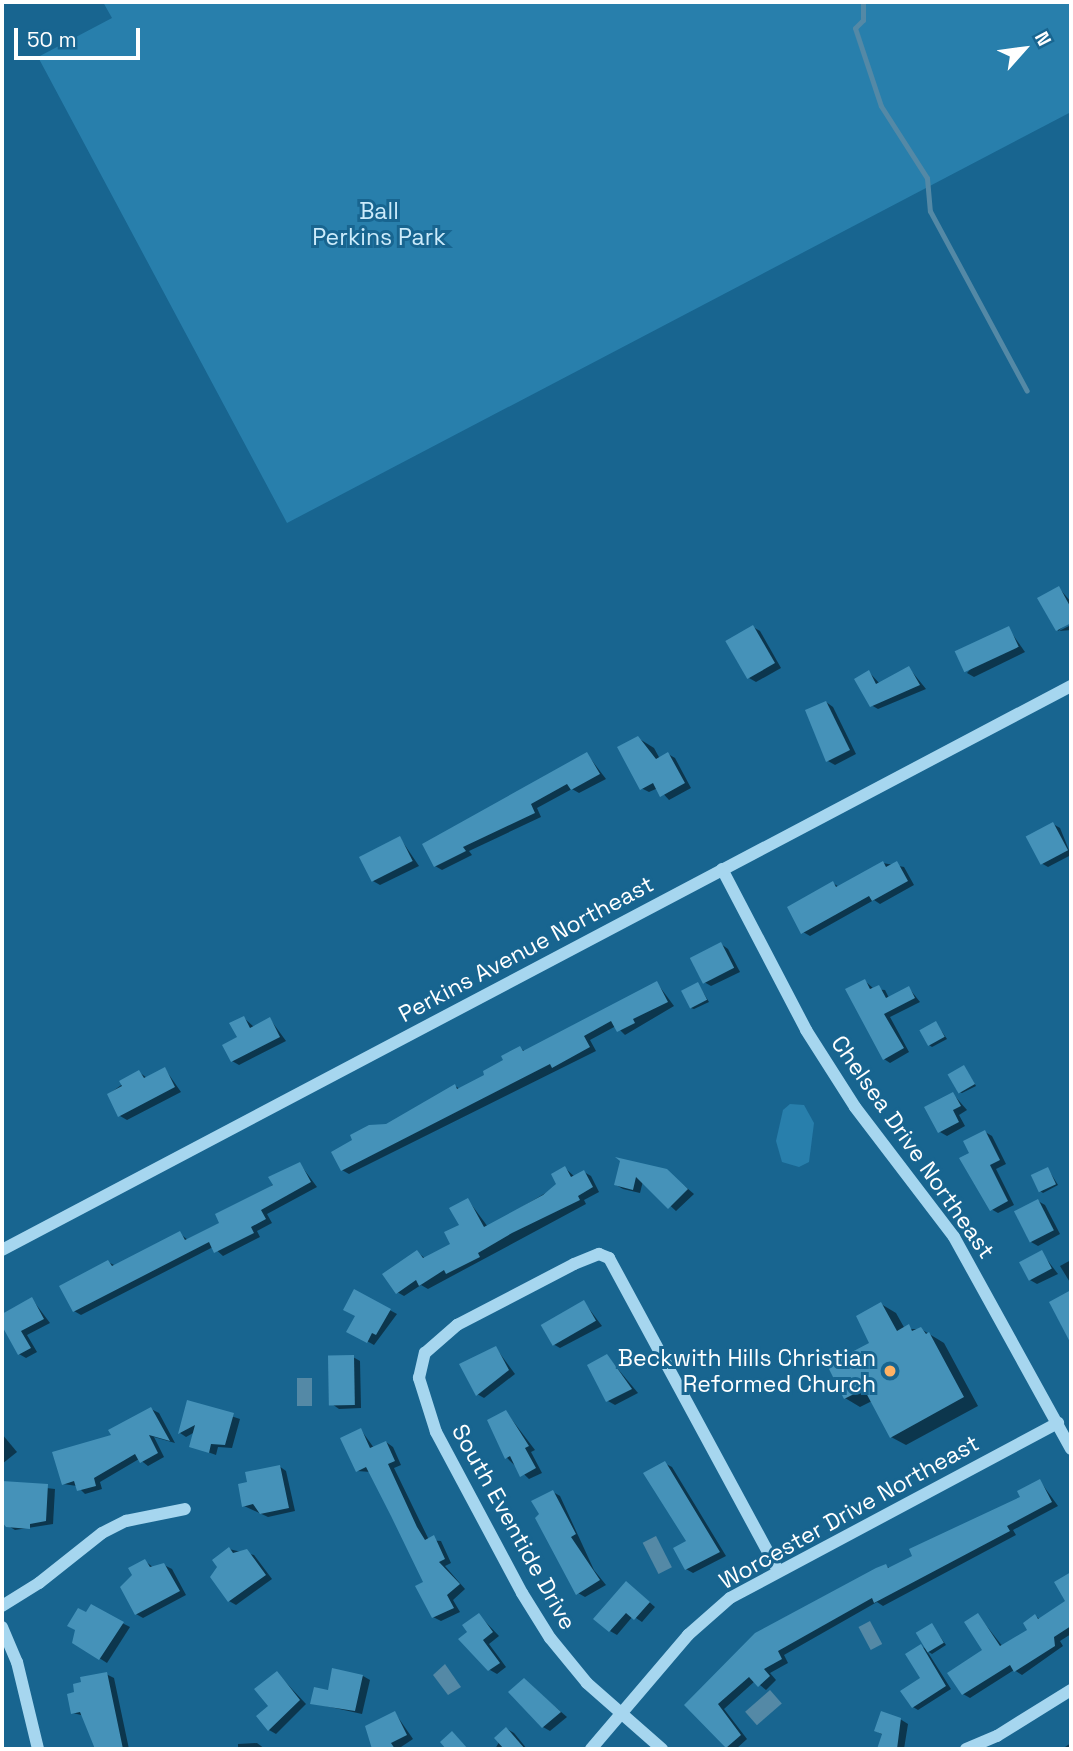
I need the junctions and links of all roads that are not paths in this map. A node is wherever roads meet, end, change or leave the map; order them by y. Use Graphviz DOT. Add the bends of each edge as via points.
graph roads {
  1 [pos="1071,686"];
  2 [pos="722,869"];
  3 [pos="2,1250"];
  4 [pos="1058,1423"];
  5 [pos="1071,1449"];
  6 [pos="185,1509"];
  7 [pos="778,1570"];
  8 [pos="2,1606"];
  9 [pos="2,1627"];
  10 [pos="1071,1690"];
  11 [pos="622,1713"];
  12 [pos="38,1749"];
  13 [pos="591,1749"];
  14 [pos="662,1749"];
  15 [pos="966,1749"];
  1 -- 2 [label="street, Perkins Avenue Northeast"];
  2 -- 3 [label="street, Perkins Avenue Northeast"];
  2 -- 4 [label="street, Chelsea Drive Northeast" via="806,1030 855,1107 954,1237"];
  4 -- 5 [label="street, Chelsea Drive Northeast"];
  4 -- 7 [label="street, Worcester Drive Northeast"];
  6 -- 8 [label="street" via="127,1521 102,1533 40,1583"];
  7 -- 11 [label="street, Worcester Drive Northeast" via="705,1618"];
  7 -- 11 [label="street, South Eventide Drive" via="615,1264 598,1254 457,1325 432,1344 419,1366 427,1408 439,1438 522,1593 563,1656"];
  9 -- 12 [label="street" via="17,1662"];
  10 -- 15 [label="street" via="997,1736"];
  11 -- 13 [label="street, Worcester Drive Northeast"];
  11 -- 14 [label="street, South Eventide Drive"];
}
